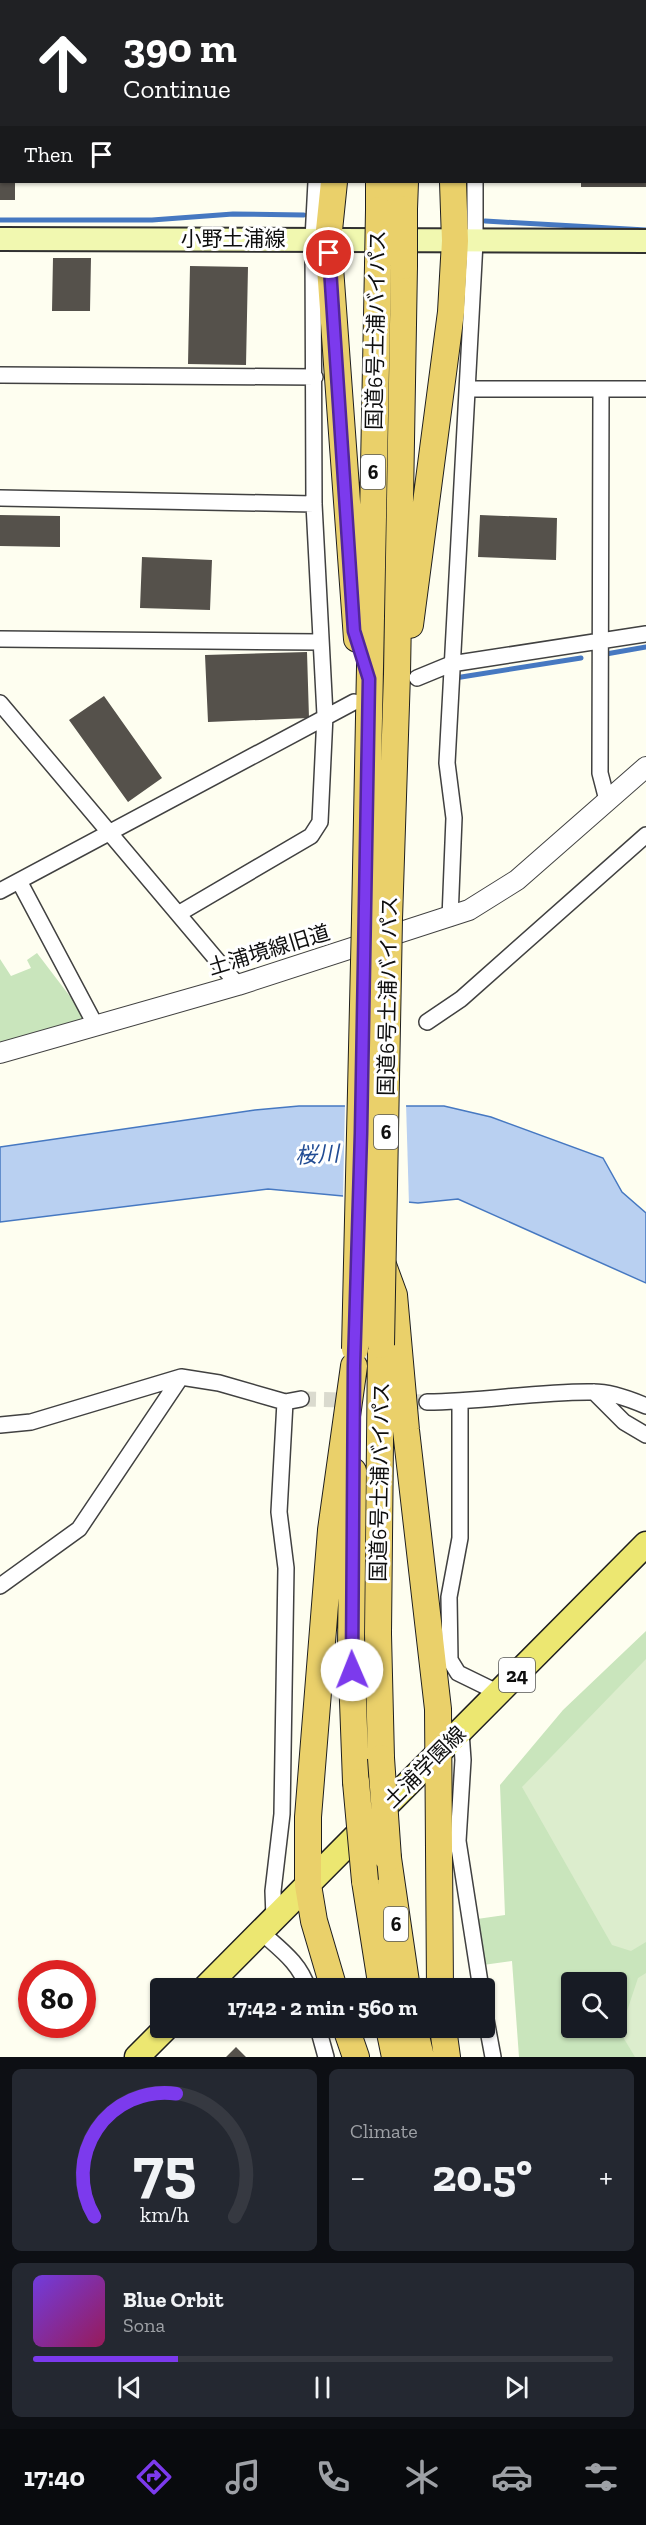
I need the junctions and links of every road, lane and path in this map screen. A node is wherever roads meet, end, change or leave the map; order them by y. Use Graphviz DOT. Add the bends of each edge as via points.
graph roads {
  1 [pos="316,183"];
  2 [pos="334,183"];
  3 [pos="379,183"];
  4 [pos="405,183"];
  5 [pos="453,183"];
  6 [pos="475,183"];
  7 [pos="0,239"];
  8 [pos="321,239"];
  9 [pos="646,241"];
  10 [pos="465,242"];
  11 [pos="0,375"];
  12 [pos="315,377"];
  13 [pos="468,389"];
  14 [pos="646,389"];
  15 [pos="601,390"];
  16 [pos="0,498"];
  17 [pos="315,504"];
  18 [pos="646,634"];
  19 [pos="0,639"];
  20 [pos="600,641"];
  21 [pos="320,642"];
  22 [pos="451,664"];
  23 [pos="407,676"];
  24 [pos="369,679"];
  25 [pos="354,702"];
  26 [pos="0,703"];
  27 [pos="325,715"];
  28 [pos="646,767"];
  29 [pos="607,800"];
  30 [pos="109,832"];
  31 [pos="646,835"];
  32 [pos="19,881"];
  33 [pos="0,891"];
  34 [pos="178,914"];
  35 [pos="450,918"];
  36 [pos="377,919"];
  37 [pos="238,985"];
  38 [pos="427,1022"];
  39 [pos="96,1026"];
  40 [pos="0,1053"];
  41 [pos="390,1346"];
  42 [pos="354,1358"];
  43 [pos="182,1377"];
  44 [pos="594,1392"];
  45 [pos="301,1399"];
  46 [pos="285,1402"];
  47 [pos="427,1402"];
  48 [pos="460,1402"];
  49 [pos="646,1406"];
  50 [pos="0,1425"];
  51 [pos="646,1435"];
  52 [pos="646,1544"];
  53 [pos="0,1586"];
  54 [pos="499,1693"];
  55 [pos="461,1732"];
  56 [pos="440,1752"];
  57 [pos="308,1885"];
  58 [pos="268,1925"];
  59 [pos="215,1978"];
  60 [pos="305,1978"];
  61 [pos="331,1978"];
  62 [pos="380,1978"];
  63 [pos="405,1978"];
  64 [pos="440,1978"];
  65 [pos="479,1978"];
  66 [pos="156,2038"];
  67 [pos="321,2038"];
  68 [pos="349,2038"];
  69 [pos="391,2038"];
  70 [pos="416,2038"];
  71 [pos="444,2038"];
  72 [pos="489,2038"];
  73 [pos="137,2057"];
  74 [pos="326,2057"];
  75 [pos="356,2057"];
  76 [pos="395,2057"];
  77 [pos="421,2057"];
  78 [pos="447,2057"];
  79 [pos="493,2057"];
  1 -- 8 [label="street"];
  2 -- 8 [label="highway"];
  3 -- 24 [label="highway, 国道6号土浦バイパス / 6, bridge"];
  4 -- 23 [label="highway, 国道6号土浦バイパス / 6, bridge"];
  5 -- 10 [label="highway"];
  6 -- 10 [label="street"];
  7 -- 8 [label="main road, 小野土浦線"];
  8 -- 10 [label="main road, 小野土浦線"];
  8 -- 12 [label="street"];
  8 -- 24 [label="highway" via="354,631"];
  9 -- 10 [label="main road, 小野土浦線"];
  10 -- 13 [label="street"];
  10 -- 23 [label="highway" via="451,312"];
  11 -- 12 [label="street"];
  12 -- 17 [label="street"];
  13 -- 15 [label="street"];
  13 -- 22 [label="street"];
  14 -- 15 [label="street"];
  15 -- 20 [label="street"];
  16 -- 17 [label="street"];
  17 -- 21 [label="street"];
  18 -- 20 [label="street"];
  19 -- 21 [label="street"];
  20 -- 22 [label="street"];
  20 -- 29 [label="street" via="600,773"];
  21 -- 27 [label="street"];
  22 -- 23 [label="street"];
  22 -- 35 [label="street" via="447,763 454,818"];
  23 -- 36 [label="highway, 国道6号土浦バイパス / 6"];
  24 -- 36 [label="highway, 国道6号土浦バイパス / 6"];
  25 -- 27 [label="street"];
  26 -- 30 [label="street"];
  27 -- 30 [label="street"];
  27 -- 34 [label="street" via="320,822 311,837"];
  28 -- 29 [label="street, 土浦境線旧道"];
  29 -- 35 [label="street, 土浦境線旧道" via="517,880 489,900"];
  30 -- 32 [label="street"];
  30 -- 34 [label="street"];
  31 -- 38 [label="street" via="470,992"];
  32 -- 33 [label="street"];
  32 -- 39 [label="street"];
  34 -- 37 [label="street"];
  35 -- 37 [label="street, 土浦境線旧道"];
  36 -- 41 [label="highway, 国道6号土浦バイパス / 6, bridge" via="383,1263"];
  36 -- 42 [label="highway, 国道6号土浦バイパス / 6, bridge"];
  37 -- 39 [label="street, 土浦境線旧道"];
  39 -- 40 [label="street, 土浦境線旧道"];
  41 -- 56 [label="highway" via="436,1683"];
  41 -- 63 [label="highway, 国道6号土浦バイパス / 6, bridge" via="378,1634 381,1758 388,1858"];
  42 -- 57 [label="highway" via="331,1530 308,1817"];
  42 -- 62 [label="highway, 国道6号土浦バイパス / 6, bridge" via="351,1648 356,1782 364,1881"];
  43 -- 46 [label="street"];
  43 -- 50 [label="street" via="31,1422"];
  43 -- 53 [label="street" via="79,1529"];
  44 -- 48 [label="street"];
  44 -- 49 [label="street"];
  44 -- 51 [label="street" via="624,1422"];
  45 -- 46 [label="street"];
  46 -- 58 [label="street" via="279,1512 286,1568 282,1814"];
  47 -- 48 [label="street"];
  48 -- 54 [label="street" via="460,1538 449,1597 450,1660 458,1673"];
  52 -- 54 [label="main road, 土浦学園線 / 24"];
  54 -- 55 [label="main road, 土浦学園線 / 24"];
  55 -- 56 [label="main road, 土浦学園線 / 24"];
  55 -- 65 [label="street" via="458,1841"];
  56 -- 57 [label="main road, 土浦学園線 / 24"];
  56 -- 64 [label="highway"];
  57 -- 58 [label="main road, 土浦学園線 / 24"];
  57 -- 61 [label="highway"];
  58 -- 59 [label="main road, 土浦学園線 / 24"];
  58 -- 60 [label="street"];
  66 -- 73 [label="main road"];
  67 -- 74 [label="street"];
  68 -- 75 [label="highway"];
  69 -- 76 [label="highway"];
  70 -- 77 [label="highway"];
  71 -- 78 [label="highway"];
  72 -- 79 [label="street"];
}
